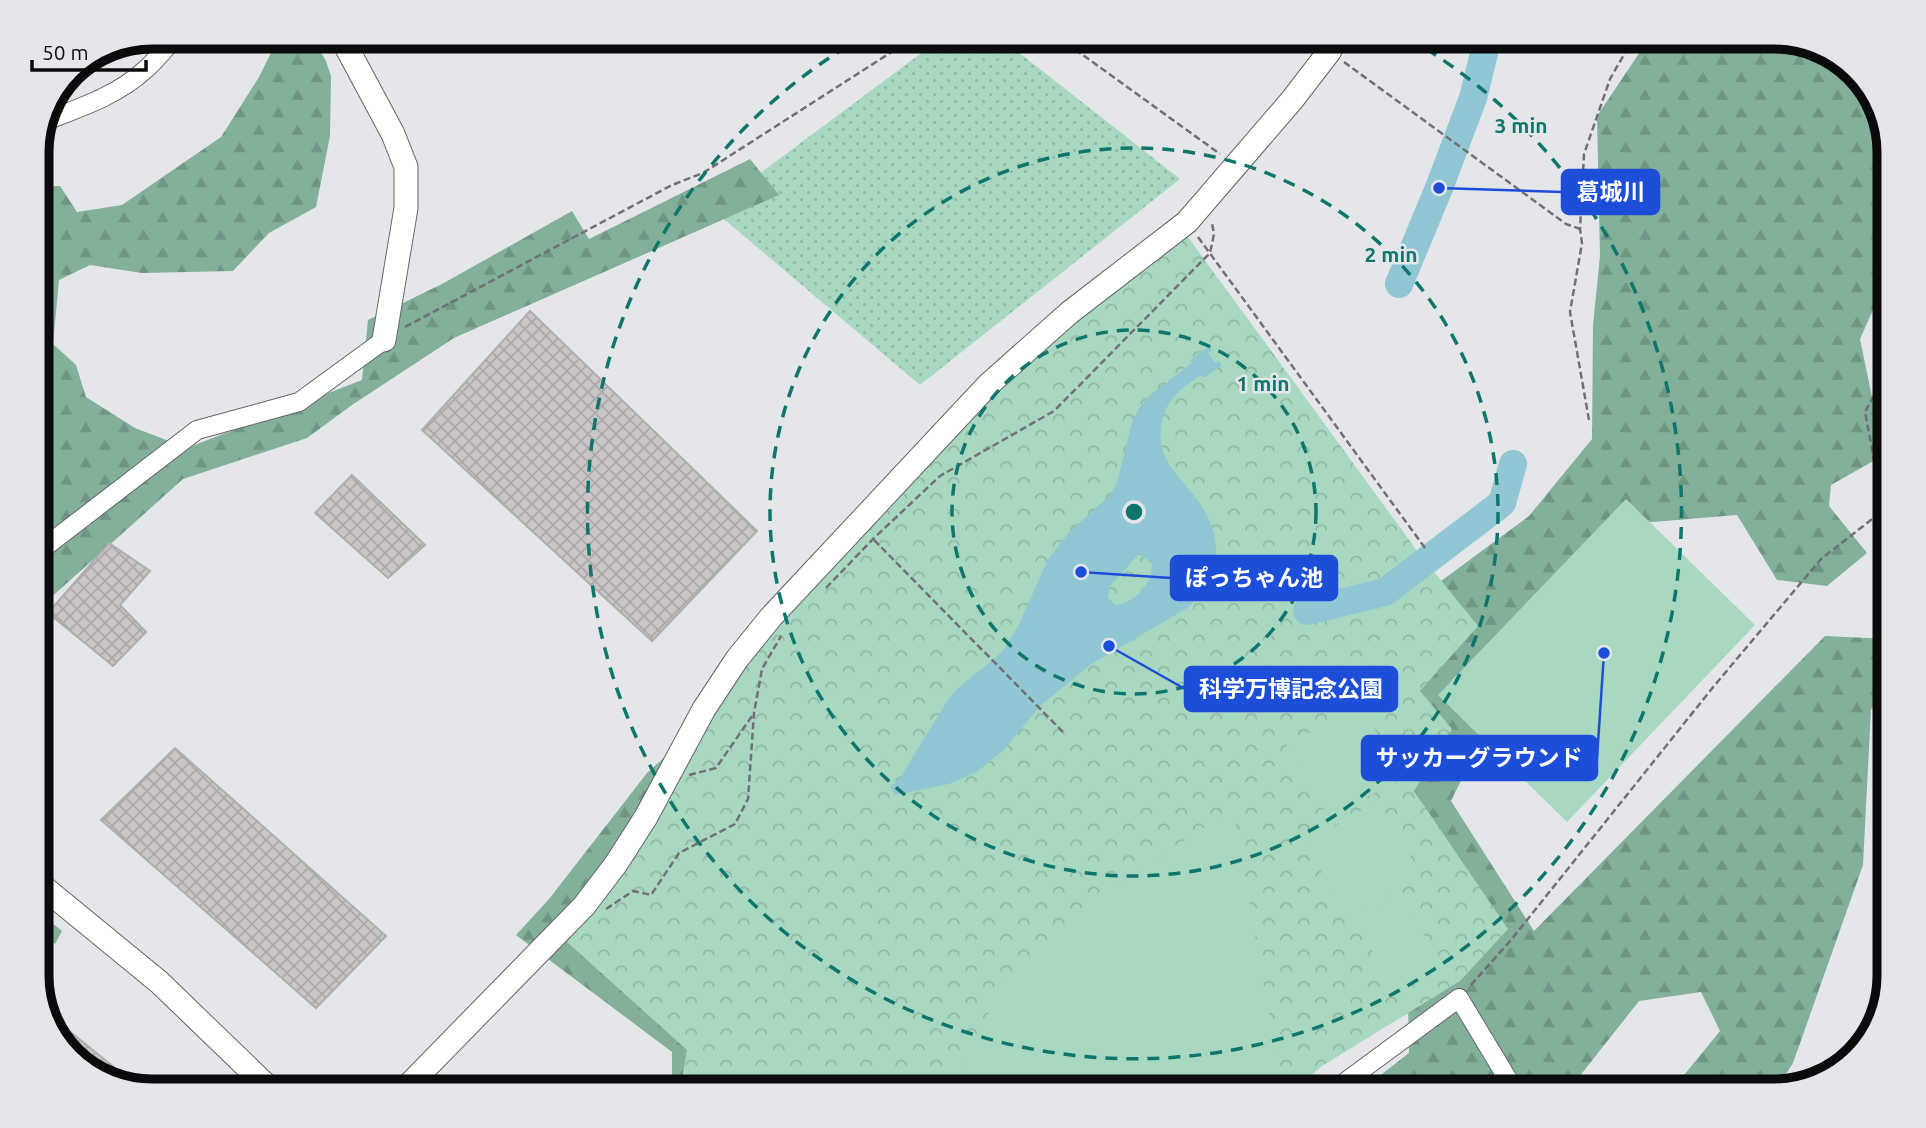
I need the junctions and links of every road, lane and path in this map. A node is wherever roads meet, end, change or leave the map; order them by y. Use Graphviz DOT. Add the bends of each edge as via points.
graph roads {
  1 [pos="164,49"];
  2 [pos="347,49"];
  3 [pos="896,49"];
  4 [pos="1075,49"];
  5 [pos="1329,49"];
  6 [pos="1339,49"];
  7 [pos="1627,49"];
  8 [pos="56,117"];
  9 [pos="1237,166"];
  10 [pos="1187,222"];
  11 [pos="1212,222"];
  12 [pos="1580,229"];
  13 [pos="1210,253"];
  14 [pos="384,340"];
  15 [pos="1877,390"];
  16 [pos="1589,420"];
  17 [pos="1877,475"];
  18 [pos="1877,515"];
  19 [pos="873,539"];
  20 [pos="49,544"];
  21 [pos="1424,548"];
  22 [pos="819,595"];
  23 [pos="783,633"];
  24 [pos="754,713"];
  25 [pos="1063,732"];
  26 [pos="665,781"];
  27 [pos="49,892"];
  28 [pos="600,913"];
  29 [pos="1459,998"];
  30 [pos="260,1079"];
  31 [pos="415,1079"];
  32 [pos="1349,1079"];
  33 [pos="1508,1079"];
  1 -- 8 [label="street" via="129,83"];
  2 -- 14 [label="street" via="406,167 406,208"];
  3 -- 14 [label="path" via="703,173 672,184"];
  4 -- 9 [label="path"];
  5 -- 9 [label="street"];
  6 -- 12 [label="path" via="1446,138 1566,224"];
  7 -- 12 [label="path" via="1610,79 1584,153"];
  9 -- 10 [label="street"];
  10 -- 13 [label="path"];
  10 -- 26 [label="street" via="1019,355 865,515 737,659"];
  11 -- 13 [label="path"];
  12 -- 16 [label="path" via="1582,243 1570,312"];
  13 -- 19 [label="path" via="1054,411 940,476"];
  13 -- 21 [label="path"];
  14 -- 20 [label="street" via="299,402 197,430"];
  15 -- 17 [label="path" via="1865,412"];
  18 -- 29 [label="path" via="1821,559"];
  19 -- 22 [label="path"];
  19 -- 25 [label="path"];
  23 -- 24 [label="path" via="762,669"];
  24 -- 26 [label="path" via="716,768"];
  24 -- 28 [label="path" via="748,799 735,824 679,853 651,895 633,891"];
  26 -- 31 [label="street" via="646,817 584,906"];
  27 -- 30 [label="street" via="159,982"];
  29 -- 32 [label="street"];
  29 -- 33 [label="street"];
}
